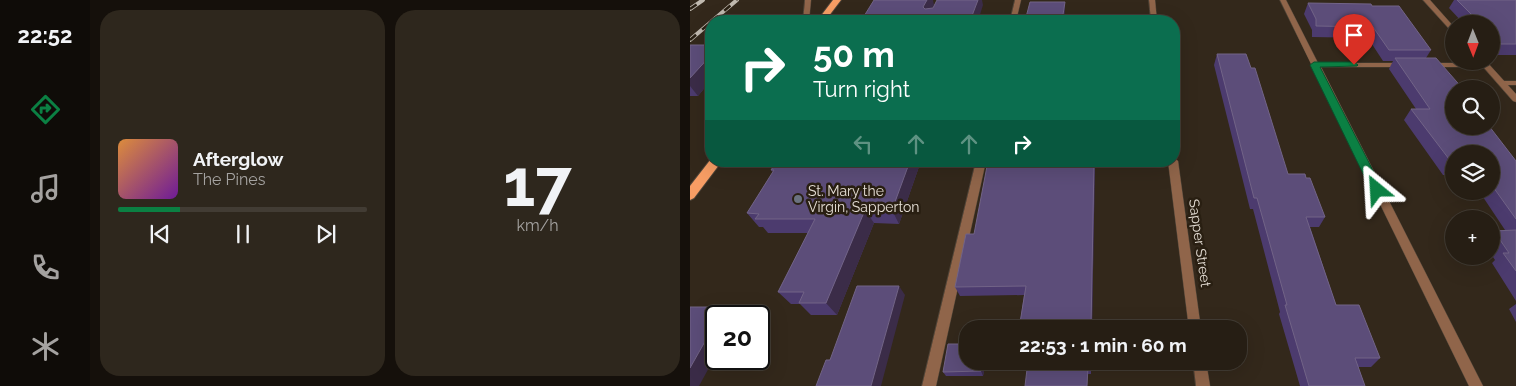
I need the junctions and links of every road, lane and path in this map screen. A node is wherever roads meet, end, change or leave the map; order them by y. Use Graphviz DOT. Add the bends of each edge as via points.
graph roads {
  1 [pos="808,0"];
  2 [pos="837,0"];
  3 [pos="1018,0"];
  4 [pos="1152,0"];
  5 [pos="1283,0"];
  6 [pos="1426,0"];
  7 [pos="807,15"];
  8 [pos="826,15"];
  9 [pos="1014,15"];
  10 [pos="1153,15"];
  11 [pos="1445,21"];
  12 [pos="1445,64"];
  13 [pos="1314,65"];
  14 [pos="1412,65"];
  15 [pos="1422,65"];
  16 [pos="1490,70"];
  17 [pos="1502,83"];
  18 [pos="1516,83"];
  19 [pos="1516,99"];
  20 [pos="711,167"];
  21 [pos="980,167"];
  22 [pos="1174,167"];
  23 [pos="690,195"];
  24 [pos="1194,320"];
  25 [pos="1200,370"];
  26 [pos="929,386"];
  27 [pos="1203,386"];
  28 [pos="1476,386"];
  1 -- 7 [label="street"];
  2 -- 8 [label="main road"];
  3 -- 9 [label="street"];
  4 -- 10 [label="street"];
  5 -- 13 [label="street"];
  6 -- 11 [label="street"];
  12 -- 15 [label="street"];
  13 -- 14 [label="street"];
  13 -- 28 [label="street"];
  16 -- 17 [label="street"];
  17 -- 18 [label="street"];
  17 -- 19 [label="street"];
  20 -- 23 [label="main road"];
  21 -- 26 [label="street"];
  22 -- 24 [label="street, Sapper Street"];
  25 -- 27 [label="street"];
}
